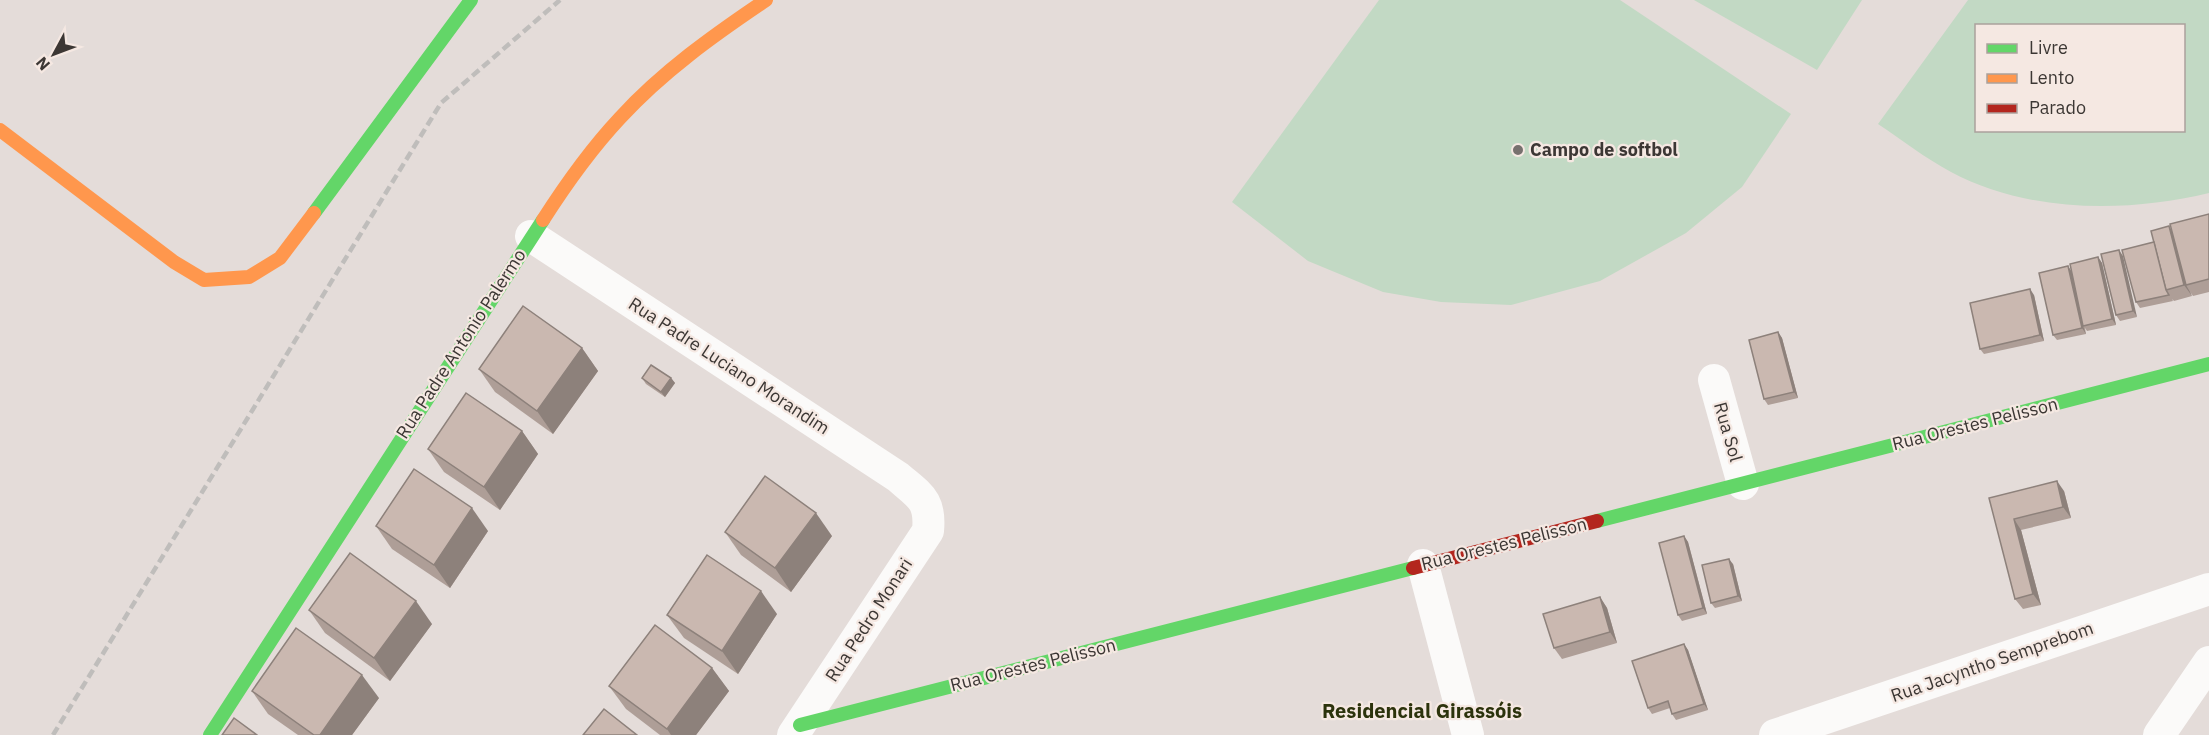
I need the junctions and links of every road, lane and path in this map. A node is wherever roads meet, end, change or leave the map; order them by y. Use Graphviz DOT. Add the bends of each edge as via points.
graph roads {
  1 [pos="471,0"];
  2 [pos="766,0"];
  3 [pos="0,130"];
  4 [pos="531,236"];
  5 [pos="2209,364"];
  6 [pos="1714,380"];
  7 [pos="1743,484"];
  8 [pos="925,500"];
  9 [pos="1423,565"];
  10 [pos="2209,589"];
  11 [pos="2209,662"];
  12 [pos="796,730"];
  13 [pos="210,735"];
  14 [pos="1468,735"];
  15 [pos="1774,735"];
  16 [pos="2159,735"];
  1 -- 3 [label="street" via="280,258 249,277 204,280 174,262"];
  2 -- 4 [label="street, Rua Padre Antonio Palermo" via="696,50 605,134"];
  4 -- 8 [label="street, Rua Padre Luciano Morandim" via="898,477"];
  4 -- 13 [label="street, Rua Padre Antonio Palermo"];
  5 -- 7 [label="street, Rua Orestes Pelisson"];
  6 -- 7 [label="street, Rua Sol"];
  7 -- 9 [label="street, Rua Orestes Pelisson"];
  8 -- 12 [label="street, Rua Pedro Monari" via="930,513 928,531"];
  9 -- 12 [label="street, Rua Orestes Pelisson"];
  9 -- 14 [label="street"];
  10 -- 15 [label="street, Rua Jacyntho Semprebom"];
  11 -- 16 [label="street"];
}
